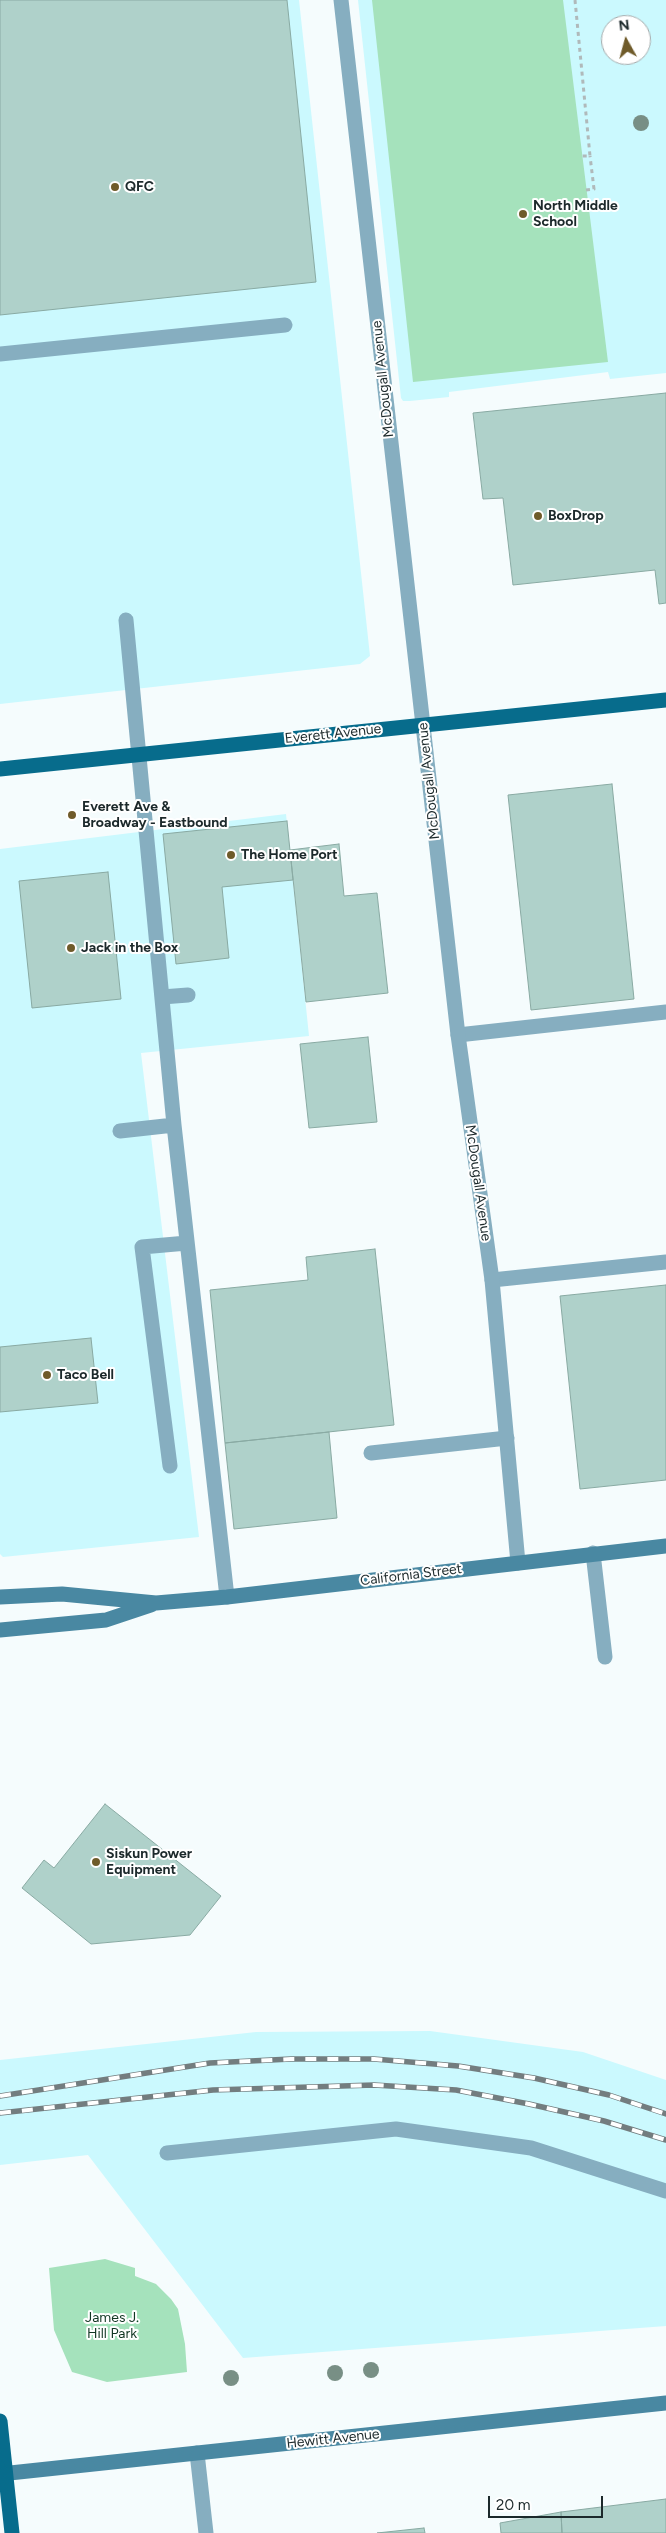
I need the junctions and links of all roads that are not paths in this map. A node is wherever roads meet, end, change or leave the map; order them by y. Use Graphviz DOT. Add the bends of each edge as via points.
graph roads {
  1 [pos="341,0"];
  2 [pos="285,325"];
  3 [pos="0,354"];
  4 [pos="126,620"];
  5 [pos="666,700"];
  6 [pos="423,725"];
  7 [pos="140,755"];
  8 [pos="0,770"];
  9 [pos="188,995"];
  10 [pos="162,997"];
  11 [pos="666,1012"];
  12 [pos="458,1035"];
  13 [pos="174,1125"];
  14 [pos="120,1131"];
  15 [pos="187,1243"];
  16 [pos="666,1262"];
  17 [pos="492,1280"];
  18 [pos="507,1438"];
  19 [pos="371,1452"];
  20 [pos="170,1466"];
  21 [pos="666,1546"];
  22 [pos="593,1554"];
  23 [pos="518,1563"];
  24 [pos="0,1597"];
  25 [pos="227,1597"];
  26 [pos="156,1603"];
  27 [pos="0,1630"];
  28 [pos="605,1657"];
  29 [pos="167,2153"];
  30 [pos="666,2191"];
  31 [pos="666,2403"];
  32 [pos="0,2421"];
  33 [pos="196,2453"];
  34 [pos="3,2474"];
  35 [pos="12,2533"];
  36 [pos="206,2533"];
  1 -- 6 [label="street, McDougall Avenue"];
  2 -- 3 [label="street"];
  4 -- 7 [label="street"];
  5 -- 6 [label="main road, Everett Avenue"];
  6 -- 7 [label="main road, Everett Avenue"];
  6 -- 12 [label="street, McDougall Avenue"];
  7 -- 8 [label="main road, Everett Avenue"];
  7 -- 10 [label="street"];
  9 -- 10 [label="street"];
  10 -- 13 [label="street"];
  11 -- 12 [label="street"];
  12 -- 17 [label="street, McDougall Avenue"];
  13 -- 14 [label="street"];
  13 -- 15 [label="street"];
  15 -- 20 [label="street" via="142,1247"];
  15 -- 25 [label="street"];
  16 -- 17 [label="street"];
  17 -- 18 [label="street, McDougall Avenue"];
  18 -- 19 [label="street"];
  18 -- 23 [label="street, McDougall Avenue"];
  21 -- 22 [label="street, California Street"];
  22 -- 23 [label="street, California Street"];
  22 -- 28 [label="street"];
  23 -- 25 [label="street, California Street"];
  24 -- 26 [label="street, California Street" via="62,1594"];
  25 -- 26 [label="street, California Street"];
  26 -- 27 [label="street, California Street" via="106,1620"];
  29 -- 30 [label="street" via="396,2129 531,2148"];
  31 -- 33 [label="street, Hewitt Avenue"];
  32 -- 34 [label="main road"];
  33 -- 34 [label="street, Hewitt Avenue"];
  33 -- 36 [label="street"];
  34 -- 35 [label="main road"];
}
